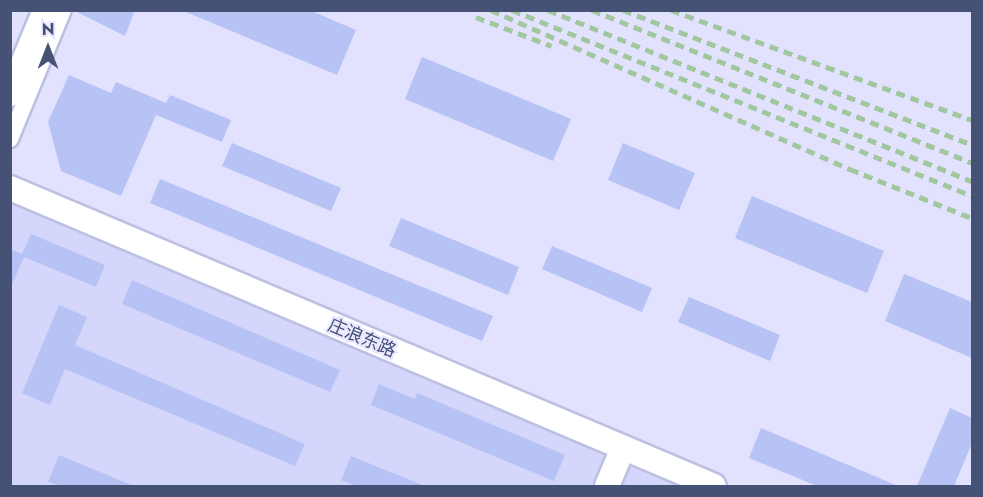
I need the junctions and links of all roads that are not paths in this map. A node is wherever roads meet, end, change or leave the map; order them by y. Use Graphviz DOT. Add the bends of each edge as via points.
graph roads {
  1 [pos="32,10"];
  2 [pos="45,10"];
  3 [pos="63,10"];
  4 [pos="10,65"];
  5 [pos="10,93"];
  6 [pos="10,139"];
  7 [pos="10,188"];
  8 [pos="623,448"];
  9 [pos="607,486"];
  10 [pos="714,486"];
  1 -- 4 [label="street"];
  2 -- 5 [label="street"];
  3 -- 6 [label="street"];
  7 -- 8 [label="street, 庄浪东路"];
  8 -- 9 [label="street"];
  8 -- 10 [label="street, 庄浪东路"];
}
